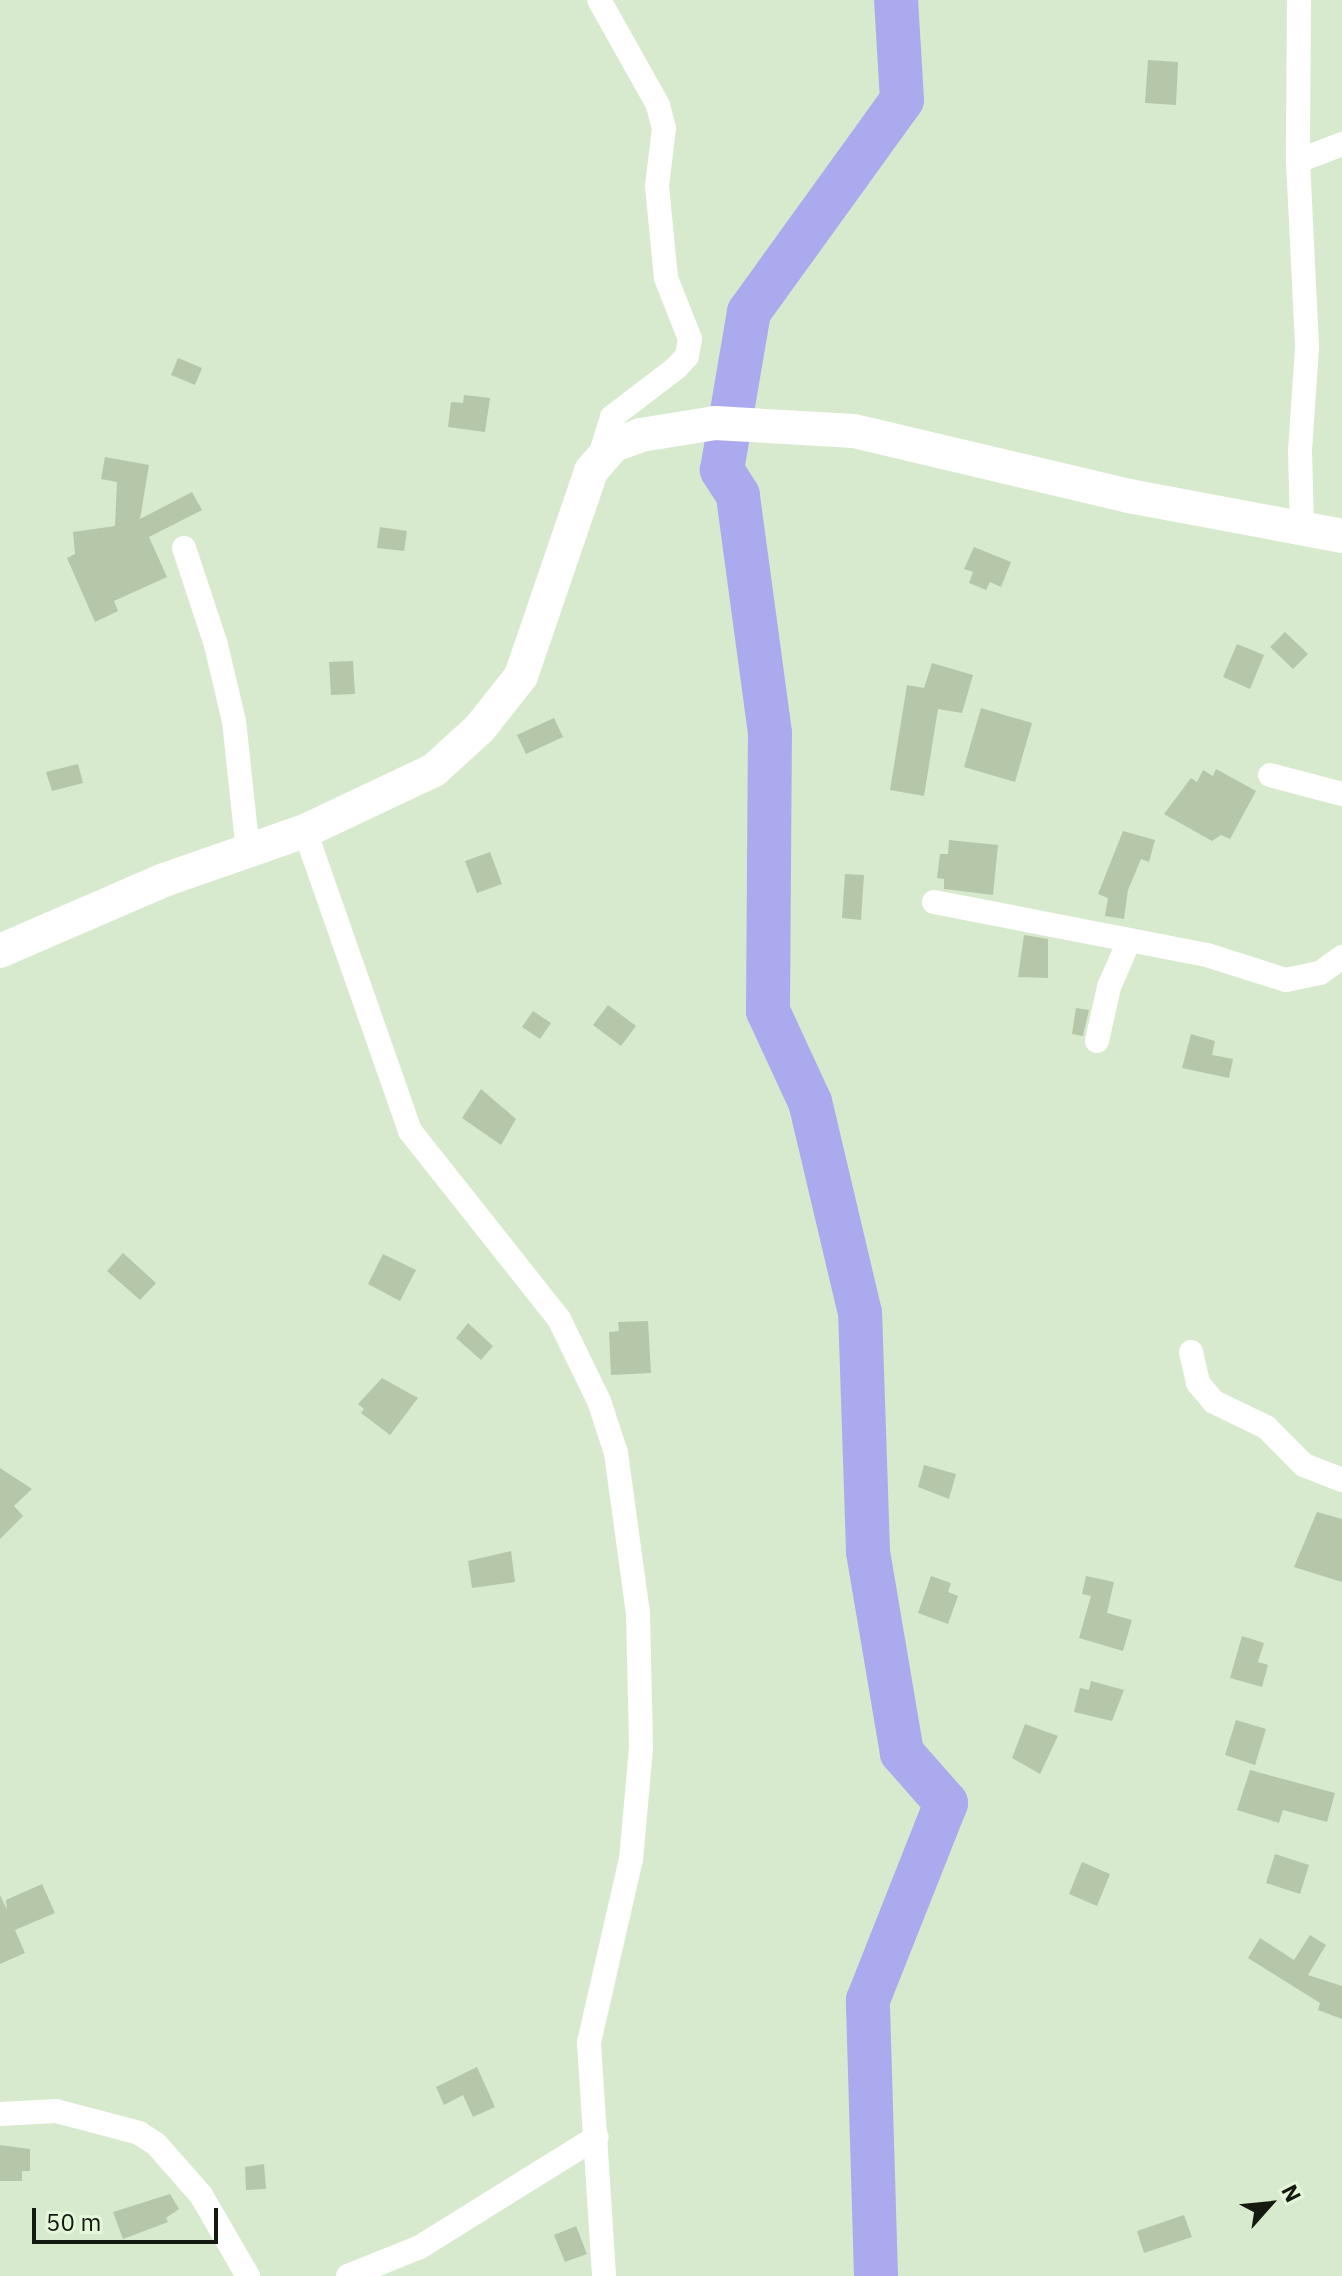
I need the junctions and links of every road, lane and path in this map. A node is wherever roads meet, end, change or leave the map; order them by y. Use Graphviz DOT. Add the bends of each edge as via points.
graph roads {
  1 [pos="599,0"];
  2 [pos="1299,0"];
  3 [pos="1342,144"];
  4 [pos="1298,161"];
  5 [pos="599,459"];
  6 [pos="1302,527"];
  7 [pos="1342,536"];
  8 [pos="184,548"];
  9 [pos="1270,775"];
  10 [pos="1342,794"];
  11 [pos="305,831"];
  12 [pos="248,852"];
  13 [pos="934,902"];
  14 [pos="1128,943"];
  15 [pos="0,951"];
  16 [pos="1342,957"];
  17 [pos="1097,1041"];
  18 [pos="1191,1352"];
  19 [pos="1342,1480"];
  20 [pos="0,2114"];
  21 [pos="597,2137"];
  22 [pos="248,2276"];
  23 [pos="348,2276"];
  24 [pos="604,2276"];
  1 -- 5 [label="street" via="658,105 664,128 657,186 666,278 690,339 687,356 676,368 612,417"];
  2 -- 4 [label="street"];
  3 -- 4 [label="street"];
  4 -- 6 [label="street" via="1307,348 1300,451"];
  5 -- 6 [label="main road" via="614,445 641,435 715,423 772,423 854,431 1129,496"];
  5 -- 11 [label="main road" via="521,676 480,728 434,770"];
  6 -- 7 [label="main road"];
  8 -- 12 [label="street" via="234,721"];
  9 -- 10 [label="street"];
  11 -- 12 [label="main road"];
  11 -- 21 [label="street" via="410,1131 559,1319 599,1401 616,1453 638,1613 641,1748 631,1859 589,2043"];
  12 -- 15 [label="main road" via="164,880"];
  13 -- 14 [label="street"];
  14 -- 16 [label="street" via="1207,955 1286,980 1320,973"];
  14 -- 17 [label="street" via="1109,987"];
  18 -- 19 [label="street" via="1198,1383 1214,1402 1266,1427 1304,1465"];
  20 -- 22 [label="street" via="56,2111 139,2133 156,2144 201,2195"];
  21 -- 23 [label="street" via="420,2247"];
  21 -- 24 [label="street"];
}
